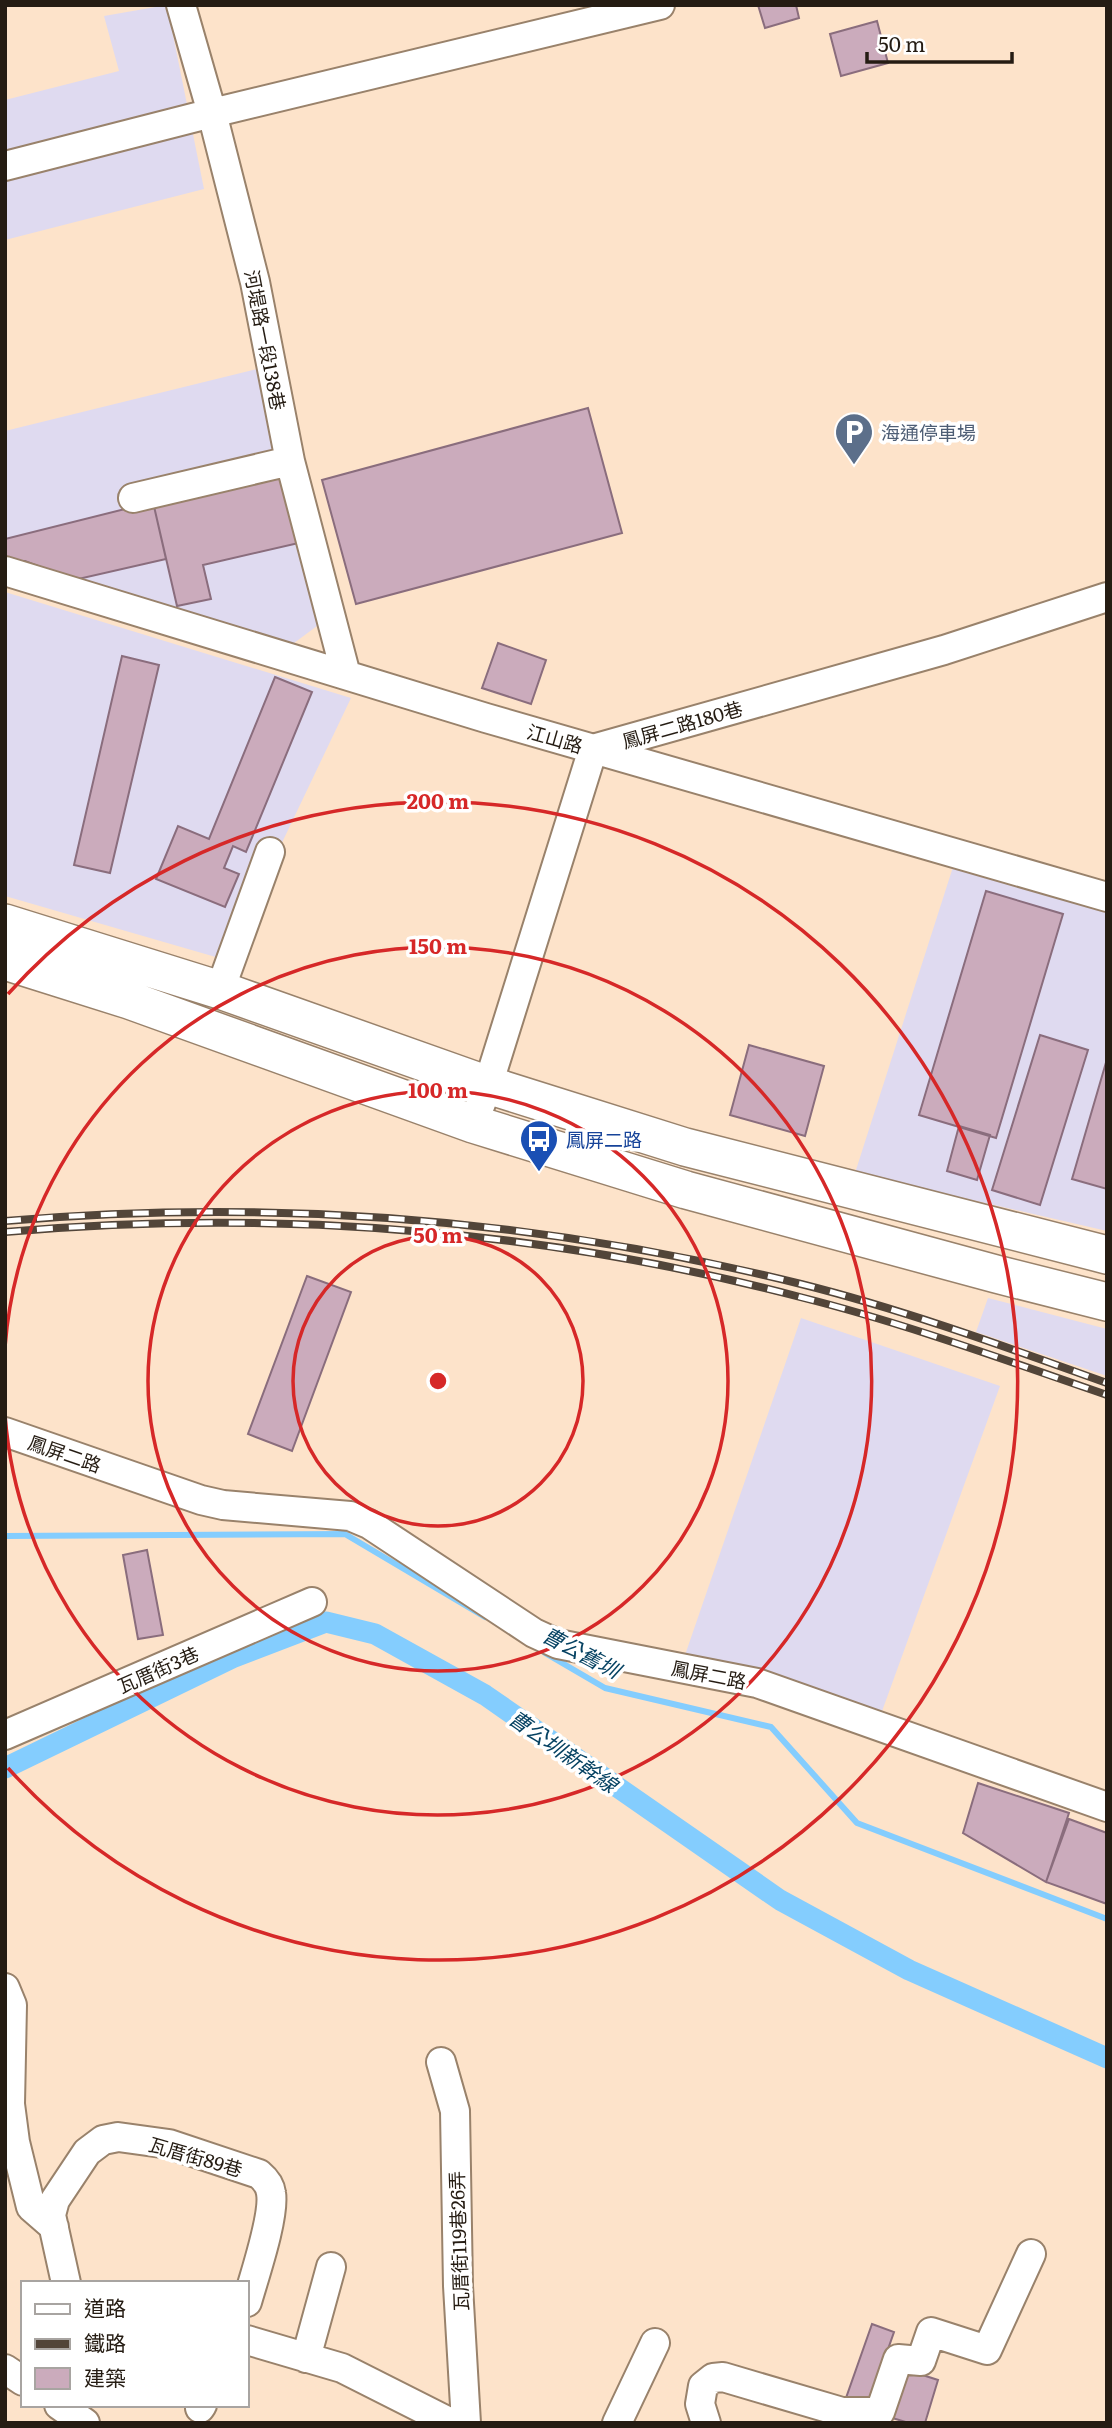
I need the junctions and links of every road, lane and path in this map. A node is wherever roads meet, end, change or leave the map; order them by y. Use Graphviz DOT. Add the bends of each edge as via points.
graph roads {
  1 [pos="181,5"];
  2 [pos="660,5"];
  3 [pos="212,113"];
  4 [pos="5,166"];
  5 [pos="290,461"];
  6 [pos="133,498"];
  7 [pos="5,571"];
  8 [pos="1107,597"];
  9 [pos="346,675"];
  10 [pos="593,749"];
  11 [pos="270,852"];
  12 [pos="1107,897"];
  13 [pos="5,923"];
  14 [pos="5,961"];
  15 [pos="220,990"];
  16 [pos="488,1085"];
  17 [pos="473,1124"];
  18 [pos="1025,1235"];
  19 [pos="1107,1255"];
  20 [pos="1011,1278"];
  21 [pos="1107,1301"];
  22 [pos="5,1432"];
  23 [pos="312,1602"];
  24 [pos="5,1735"];
  25 [pos="1107,1807"];
  26 [pos="5,1988"];
  27 [pos="441,2062"];
  28 [pos="54,2227"];
  29 [pos="1031,2254"];
  30 [pos="331,2267"];
  31 [pos="66,2281"];
  32 [pos="248,2298"];
  33 [pos="248,2340"];
  34 [pos="655,2343"];
  35 [pos="306,2358"];
  36 [pos="5,2369"];
  37 [pos="21,2380"];
  38 [pos="451,2423"];
  39 [pos="466,2423"];
  40 [pos="617,2423"];
  41 [pos="706,2423"];
  1 -- 3 [label="street, 河堤路一段138巷"];
  2 -- 3 [label="street"];
  3 -- 4 [label="street"];
  3 -- 5 [label="street, 河堤路一段138巷" via="255,282"];
  5 -- 6 [label="street"];
  5 -- 9 [label="street, 河堤路一段138巷"];
  7 -- 9 [label="street, 江山路"];
  8 -- 10 [label="street, 鳳屏二路180巷" via="944,650"];
  9 -- 10 [label="street, 江山路"];
  10 -- 12 [label="street, 江山路"];
  10 -- 16 [label="street"];
  11 -- 15 [label="street"];
  13 -- 15 [label="main road"];
  14 -- 17 [label="main road" via="129,1000"];
  15 -- 16 [label="main road"];
  16 -- 17 [label="street"];
  16 -- 18 [label="main road" via="685,1147"];
  17 -- 20 [label="main road" via="686,1190"];
  18 -- 19 [label="main road"];
  18 -- 20 [label="main road"];
  20 -- 21 [label="main road"];
  22 -- 25 [label="street, 鳳屏二路" via="201,1500 350,1516 558,1644 757,1683"];
  23 -- 24 [label="street, 瓦厝街3巷"];
  26 -- 28 [label="street" via="12,2004 10,2104 15,2143 32,2207"];
  27 -- 39 [label="street, 瓦厝街119巷26弄" via="455,2111"];
  28 -- 31 [label="street, 瓦厝街89巷"];
  28 -- 32 [label="street, 瓦厝街89巷" via="55,2200 87,2152 103,2140 118,2137 169,2144 259,2174 272,2193"];
  29 -- 41 [label="street" via="987,2350 931,2332 921,2361 898,2359 880,2412 842,2412 723,2377 703,2386 700,2404"];
  30 -- 35 [label="street"];
  33 -- 35 [label="street"];
  34 -- 40 [label="street"];
  35 -- 38 [label="street" via="342,2368"];
  36 -- 37 [label="street"];
}
